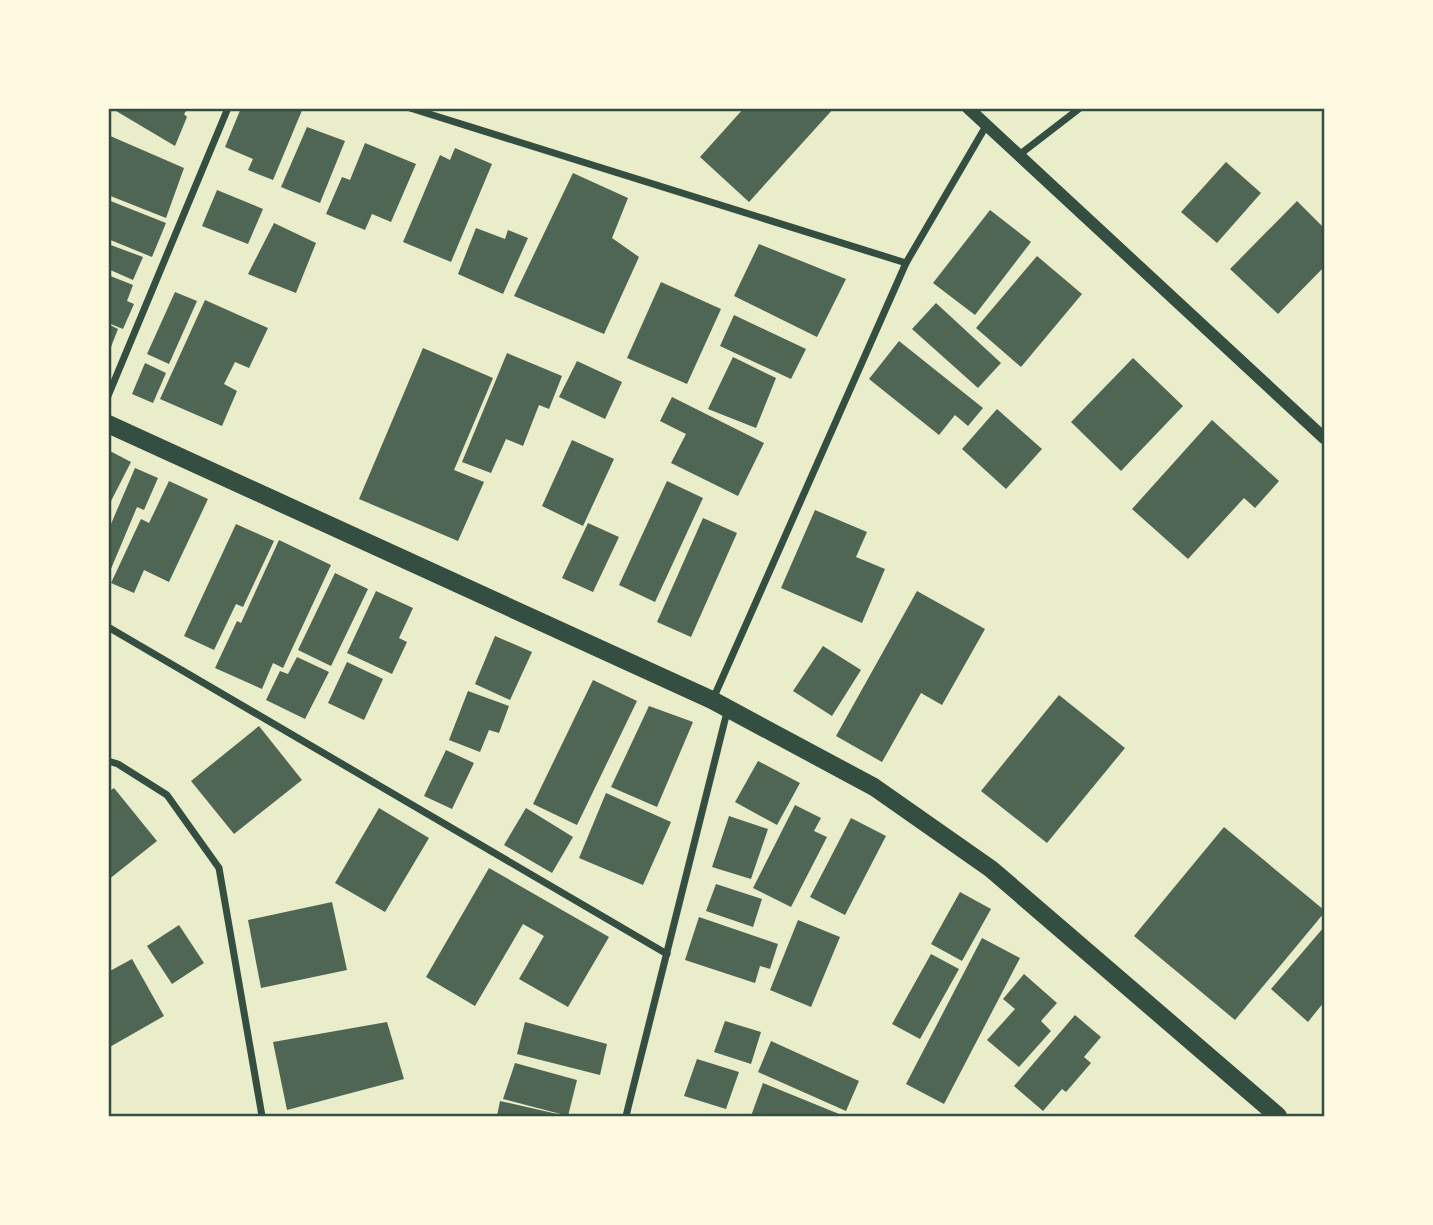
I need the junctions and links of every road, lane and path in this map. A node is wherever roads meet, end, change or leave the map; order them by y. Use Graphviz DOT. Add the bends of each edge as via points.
graph roads {
  1 [pos="228,108"];
  2 [pos="410,108"];
  3 [pos="968,108"];
  4 [pos="1080,108"];
  5 [pos="986,125"];
  6 [pos="1019,155"];
  7 [pos="906,263"];
  8 [pos="108,396"];
  9 [pos="108,424"];
  10 [pos="1325,438"];
  11 [pos="108,627"];
  12 [pos="720,704"];
  13 [pos="108,761"];
  14 [pos="667,954"];
  15 [pos="262,1116"];
  16 [pos="626,1116"];
  17 [pos="1278,1116"];
  1 -- 8 [label="street"];
  2 -- 7 [label="street"];
  3 -- 5 [label="street"];
  4 -- 6 [label="street"];
  5 -- 6 [label="street"];
  5 -- 7 [label="street"];
  6 -- 10 [label="street"];
  7 -- 12 [label="street"];
  9 -- 12 [label="main road"];
  11 -- 14 [label="street"];
  12 -- 14 [label="street"];
  12 -- 17 [label="main road" via="874,787 991,869"];
  13 -- 15 [label="street" via="167,795 219,869"];
  14 -- 16 [label="street"];
}
